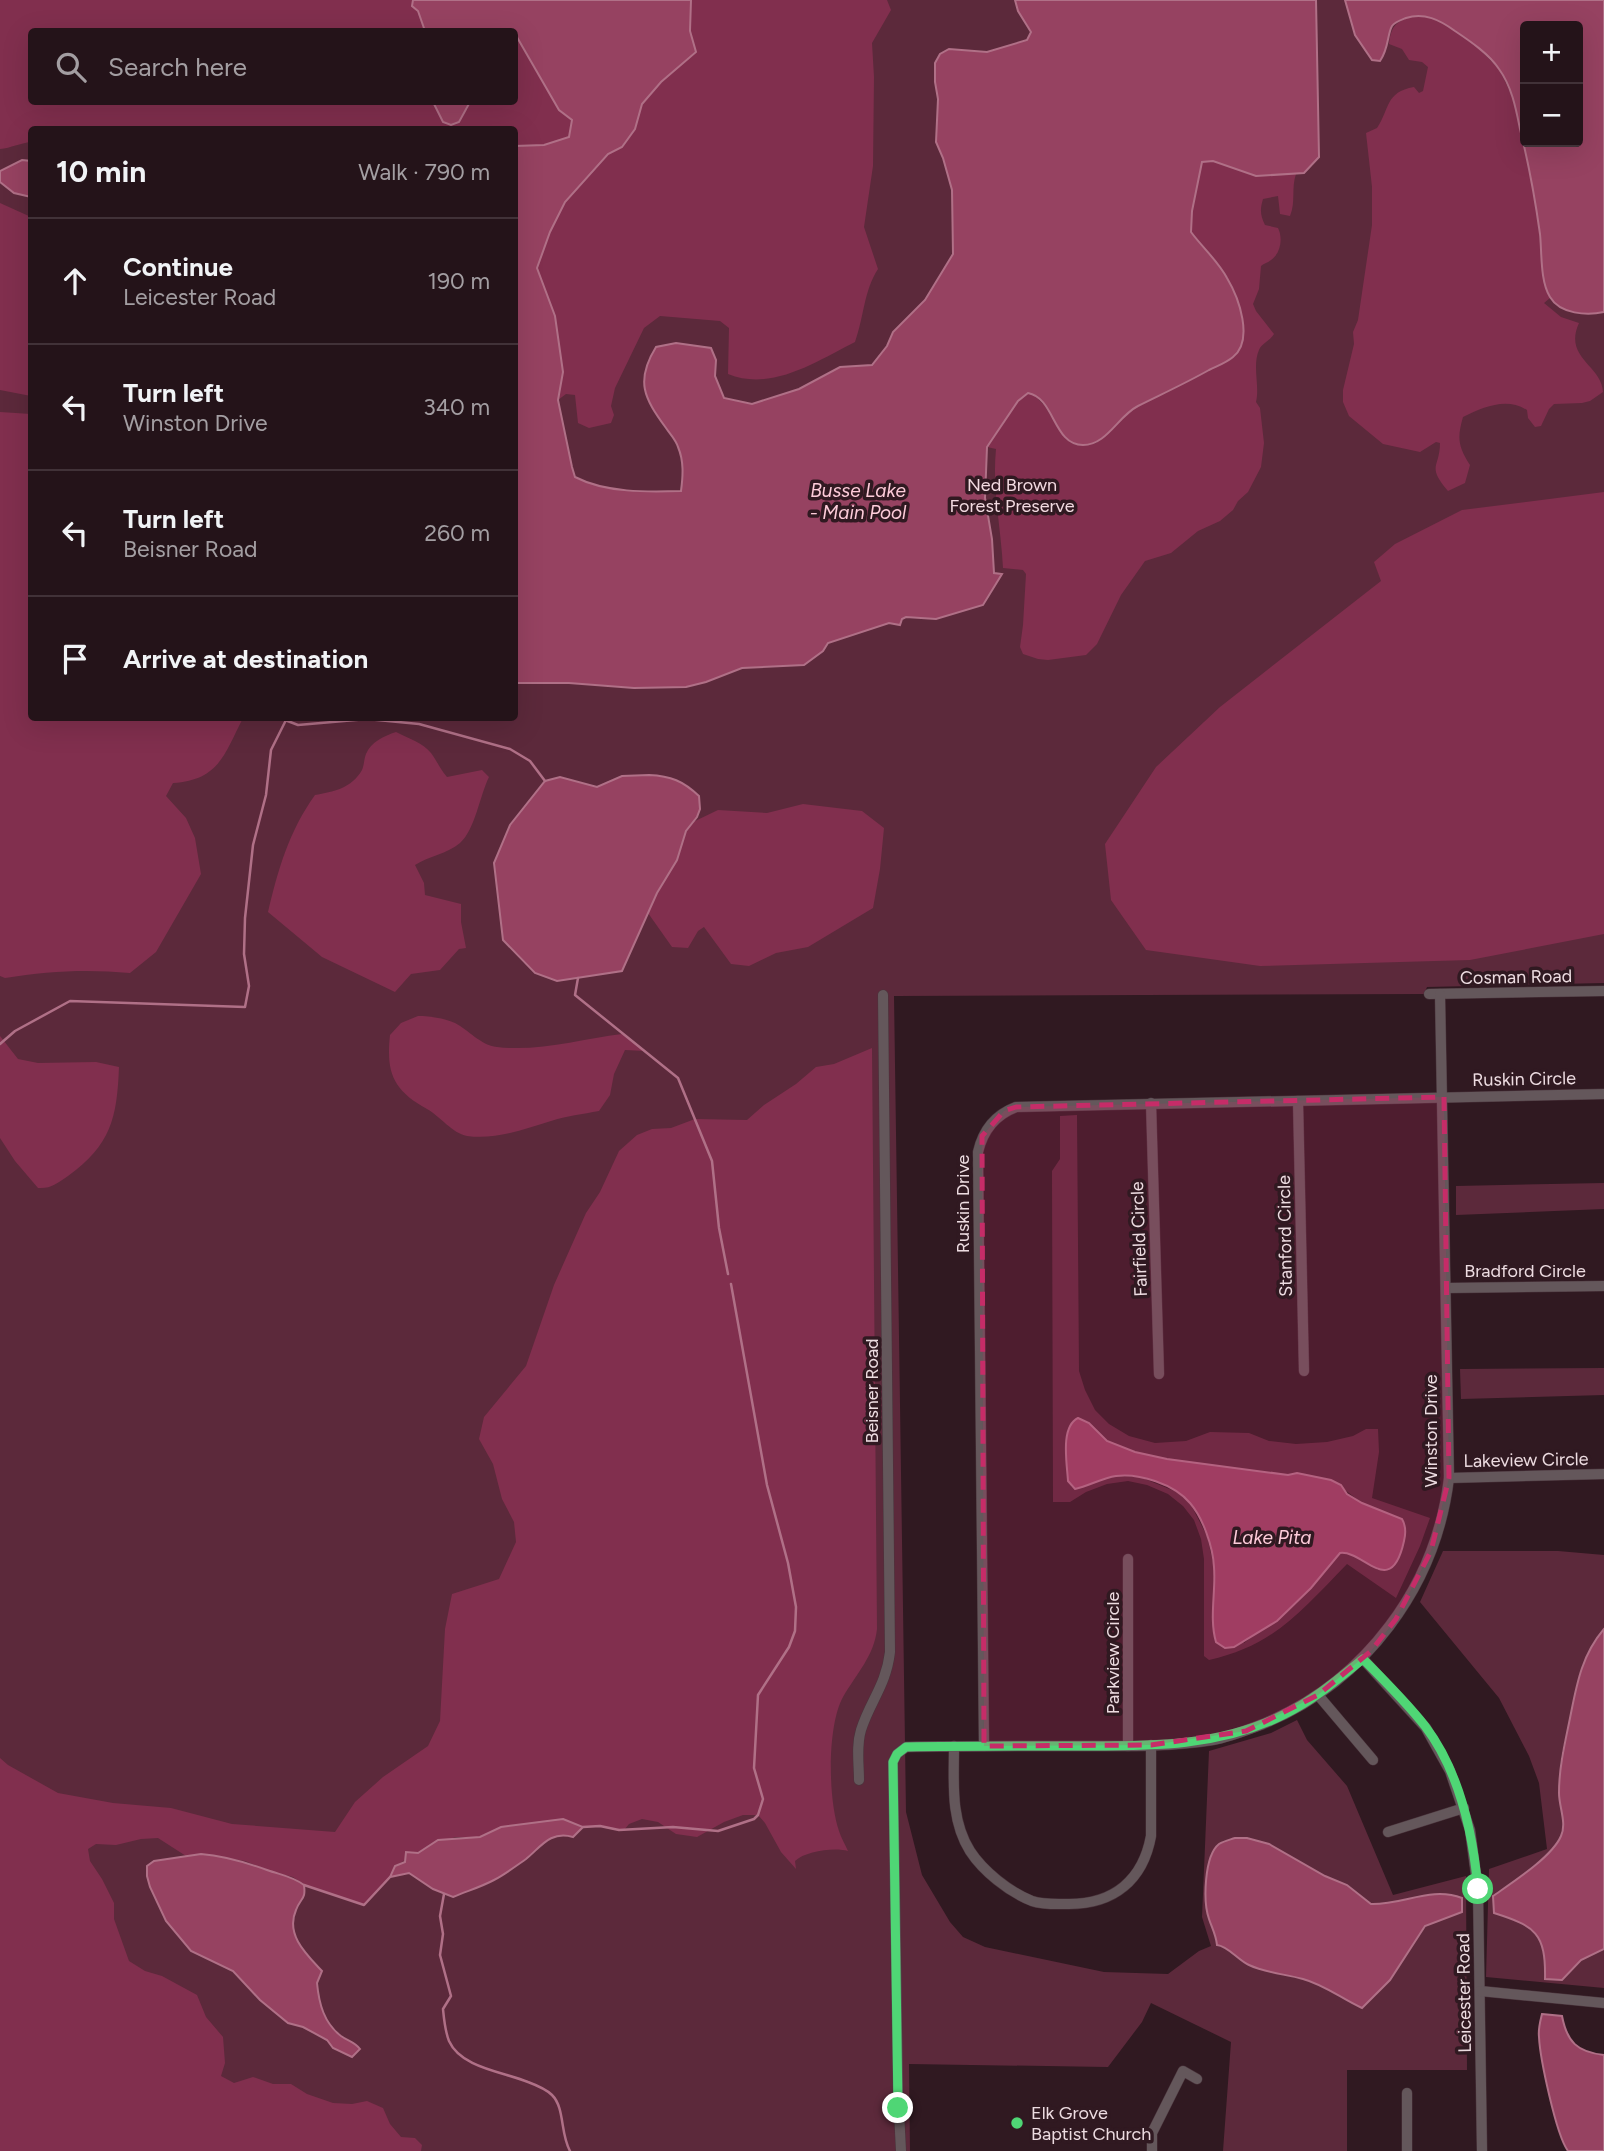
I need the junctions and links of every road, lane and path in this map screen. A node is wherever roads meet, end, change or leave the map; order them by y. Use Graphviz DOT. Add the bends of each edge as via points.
graph roads {
  1 [pos="1604,991"];
  2 [pos="1429,994"];
  3 [pos="1440,994"];
  4 [pos="883,995"];
  5 [pos="1604,1094"];
  6 [pos="1444,1097"];
  7 [pos="1298,1101"];
  8 [pos="1151,1103"];
  9 [pos="1604,1286"];
  10 [pos="1447,1288"];
  11 [pos="1304,1371"];
  12 [pos="1159,1374"];
  13 [pos="1604,1474"];
  14 [pos="1449,1478"];
  15 [pos="1128,1559"];
  16 [pos="1363,1659"];
  17 [pos="1318,1695"];
  18 [pos="1151,1745"];
  19 [pos="954,1746"];
  20 [pos="984,1746"];
  21 [pos="1128,1746"];
  22 [pos="1373,1760"];
  23 [pos="859,1780"];
  24 [pos="1464,1808"];
  25 [pos="1388,1832"];
  26 [pos="1480,1991"];
  27 [pos="1604,2003"];
  28 [pos="1197,2079"];
  29 [pos="1407,2093"];
  30 [pos="901,2151"];
  31 [pos="1152,2151"];
  32 [pos="1408,2151"];
  33 [pos="1482,2151"];
  1 -- 3 [label="street, Cosman Road"];
  2 -- 3 [label="street, Cosman Road"];
  3 -- 6 [label="street, Winston Drive"];
  4 -- 23 [label="street, Beisner Road" via="890,1652 882,1687 860,1732"];
  5 -- 6 [label="street, Ruskin Circle"];
  6 -- 7 [label="street, Ruskin Drive"];
  6 -- 10 [label="street, Winston Drive"];
  7 -- 8 [label="street, Ruskin Drive"];
  7 -- 11 [label="street, Stanford Circle"];
  8 -- 12 [label="street, Fairfield Circle"];
  8 -- 20 [label="street, Ruskin Drive" via="1016,1107 1004,1111 982,1136 978,1166"];
  9 -- 10 [label="street, Bradford Circle"];
  10 -- 14 [label="street, Winston Drive"];
  13 -- 14 [label="street, Lakeview Circle"];
  14 -- 16 [label="street, Winston Drive" via="1442,1522 1413,1591"];
  15 -- 21 [label="street, Parkview Circle"];
  16 -- 17 [label="street, Winston Drive"];
  16 -- 24 [label="street, Leicester Road" via="1426,1728"];
  17 -- 18 [label="street, Winston Drive" via="1236,1734"];
  17 -- 22 [label="street"];
  18 -- 19 [label="street" via="1149,1849 1134,1877 1119,1892 1081,1905 1032,1901 1004,1885 970,1851 955,1810"];
  18 -- 21 [label="street, Winston Drive"];
  19 -- 20 [label="street, Winston Drive"];
  19 -- 30 [label="street, Winston Drive" via="906,1747 893,1762"];
  20 -- 21 [label="street, Winston Drive"];
  24 -- 25 [label="street"];
  24 -- 26 [label="street, Leicester Road" via="1475,1856"];
  26 -- 27 [label="street"];
  26 -- 33 [label="street, Leicester Road"];
  28 -- 31 [label="street" via="1183,2071 1152,2133"];
  29 -- 32 [label="street"];
}
